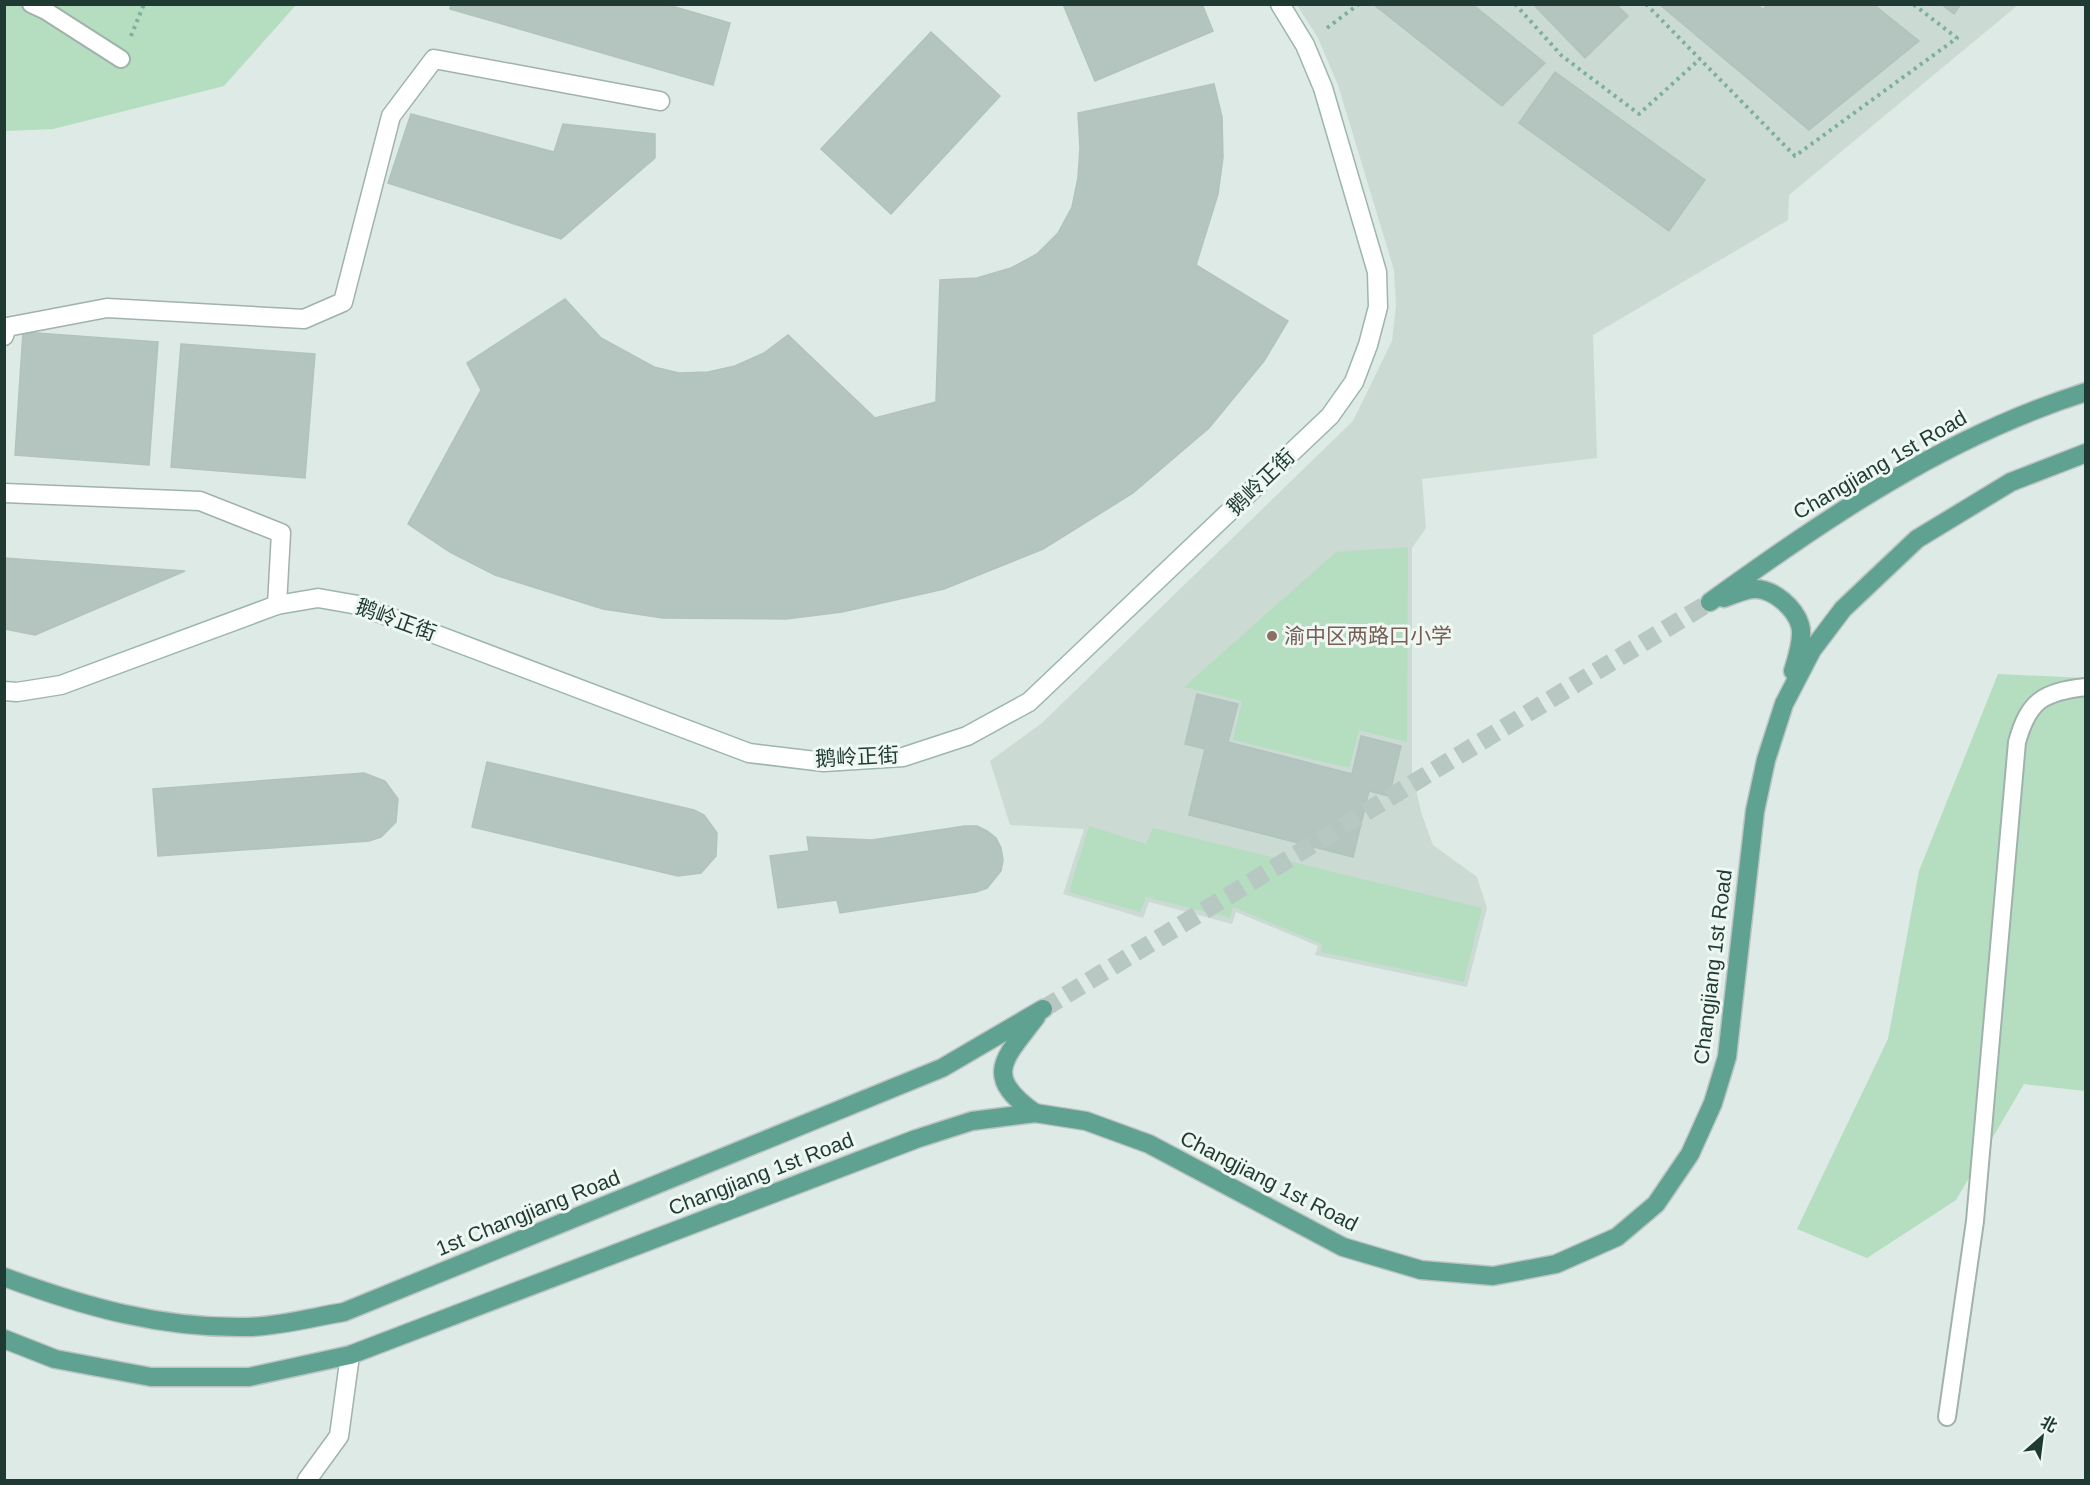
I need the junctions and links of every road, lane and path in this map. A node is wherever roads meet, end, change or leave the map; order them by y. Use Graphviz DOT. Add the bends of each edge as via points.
graph roads {
  1 [pos="31,4"];
  2 [pos="1280,4"];
  3 [pos="1359,4"];
  4 [pos="1515,4"];
  5 [pos="1646,4"];
  6 [pos="1913,4"];
  7 [pos="1305,45"];
  8 [pos="121,59"];
  9 [pos="1700,59"];
  10 [pos="660,101"];
  11 [pos="4,336"];
  12 [pos="2085,392"];
  13 [pos="2085,453"];
  14 [pos="4,493"];
  15 [pos="277,605"];
  16 [pos="2085,687"];
  17 [pos="4,691"];
  18 [pos="1784,704"];
  19 [pos="1035,1113"];
  20 [pos="4,1276"];
  21 [pos="4,1339"];
  22 [pos="350,1355"];
  23 [pos="1947,1417"];
  24 [pos="307,1480"];
  1 -- 8 [label="lane"];
  2 -- 7 [label="street, 鹅岭正街"];
  3 -- 7 [label="path"];
  4 -- 9 [label="path" via="1562,56 1639,114"];
  5 -- 9 [label="path"];
  6 -- 9 [label="path" via="1957,38 1795,156"];
  7 -- 15 [label="street, 鹅岭正街" via="1323,88 1377,272 1378,307 1354,382 1330,417 1029,702 977,731 903,757 824,762 749,753 358,604 318,598"];
  10 -- 11 [label="street" via="434,59 391,116 343,302 304,319 107,308 6,327"];
  12 -- 18 [label="main road, Changjiang 1st Road" via="1973,435 1893,479 1815,527 1710,602 1755,589 1775,594 1790,607 1800,626 1798,654"];
  13 -- 18 [label="main road, Changjiang 1st Road" via="2010,482 1917,539 1843,609 1812,650"];
  14 -- 15 [label="street" via="200,501 281,532"];
  15 -- 17 [label="street, 鹅岭正街" via="61,684"];
  16 -- 23 [label="lane" via="2046,695 2030,708 2018,742 1975,1221"];
  18 -- 19 [label="main road, Changjiang 1st Road" via="1755,811 1728,1056 1690,1154 1656,1204 1617,1237 1556,1264 1493,1276 1421,1270 1343,1247 1149,1144 1086,1121"];
  19 -- 20 [label="main road, 1st Changjiang Road" via="1017,1101 1006,1085 1002,1069 1007,1055 1043,1009 942,1068 344,1312 250,1327 153,1321 69,1301"];
  19 -- 22 [label="main road, Changjiang 1st Road" via="972,1120 916,1139"];
  21 -- 22 [label="main road, Changjiang 1st Road" via="55,1359 151,1377 249,1377"];
  22 -- 24 [label="street" via="339,1436"];
}
